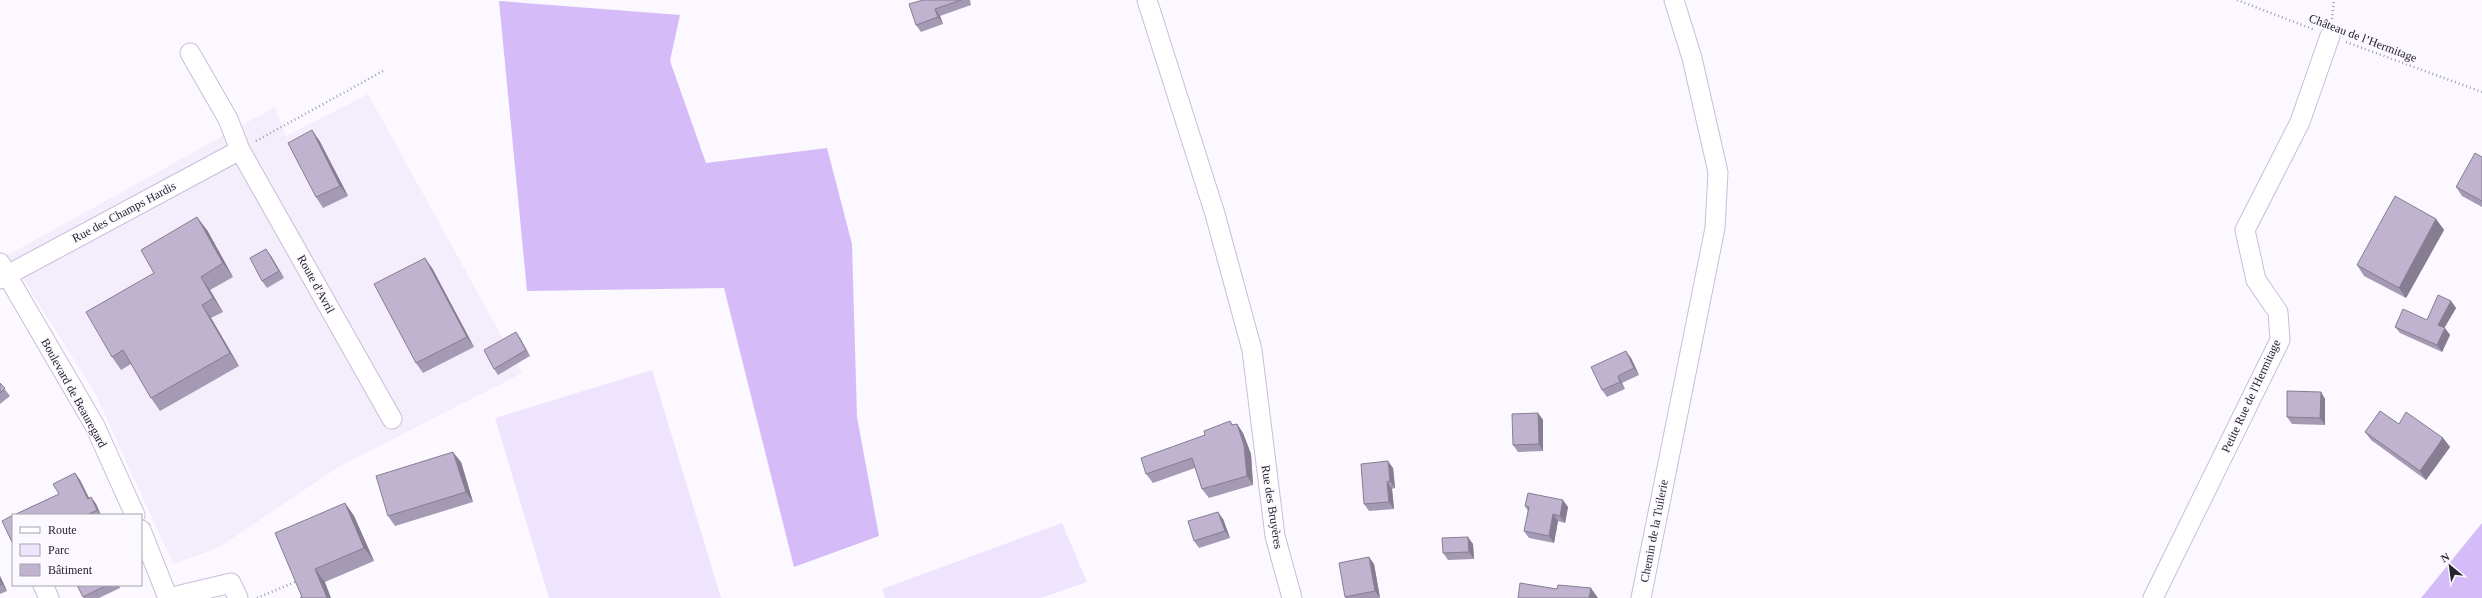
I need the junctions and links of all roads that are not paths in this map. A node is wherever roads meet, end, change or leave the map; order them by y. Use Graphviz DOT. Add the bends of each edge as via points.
graph roads {
  1 [pos="1147,0"];
  2 [pos="1674,0"];
  3 [pos="2330,36"];
  4 [pos="190,53"];
  5 [pos="240,150"];
  6 [pos="2,272"];
  7 [pos="392,419"];
  8 [pos="135,514"];
  9 [pos="142,533"];
  10 [pos="43,586"];
  11 [pos="210,594"];
  12 [pos="49,598"];
  13 [pos="168,598"];
  14 [pos="238,598"];
  15 [pos="1292,598"];
  16 [pos="1641,598"];
  17 [pos="2153,598"];
  1 -- 15 [label="street, Rue des Bruyères" via="1215,214 1252,350 1275,536"];
  2 -- 16 [label="street, Chemin de la Tuilerie" via="1692,58 1718,172 1715,228"];
  3 -- 17 [label="street, Petite Rue de l'Hermitage" via="2300,122 2245,230 2256,280 2278,312 2280,340"];
  4 -- 5 [label="street, Route d'Avril" via="228,119"];
  5 -- 6 [label="street, Rue des Champs Hardis"];
  5 -- 7 [label="street, Route d'Avril"];
  6 -- 8 [label="street, Boulevard de Beauregard" via="95,426"];
  9 -- 13 [label="street"];
  10 -- 12 [label="street"];
  11 -- 13 [label="street"];
  11 -- 14 [label="street" via="231,583"];
}
